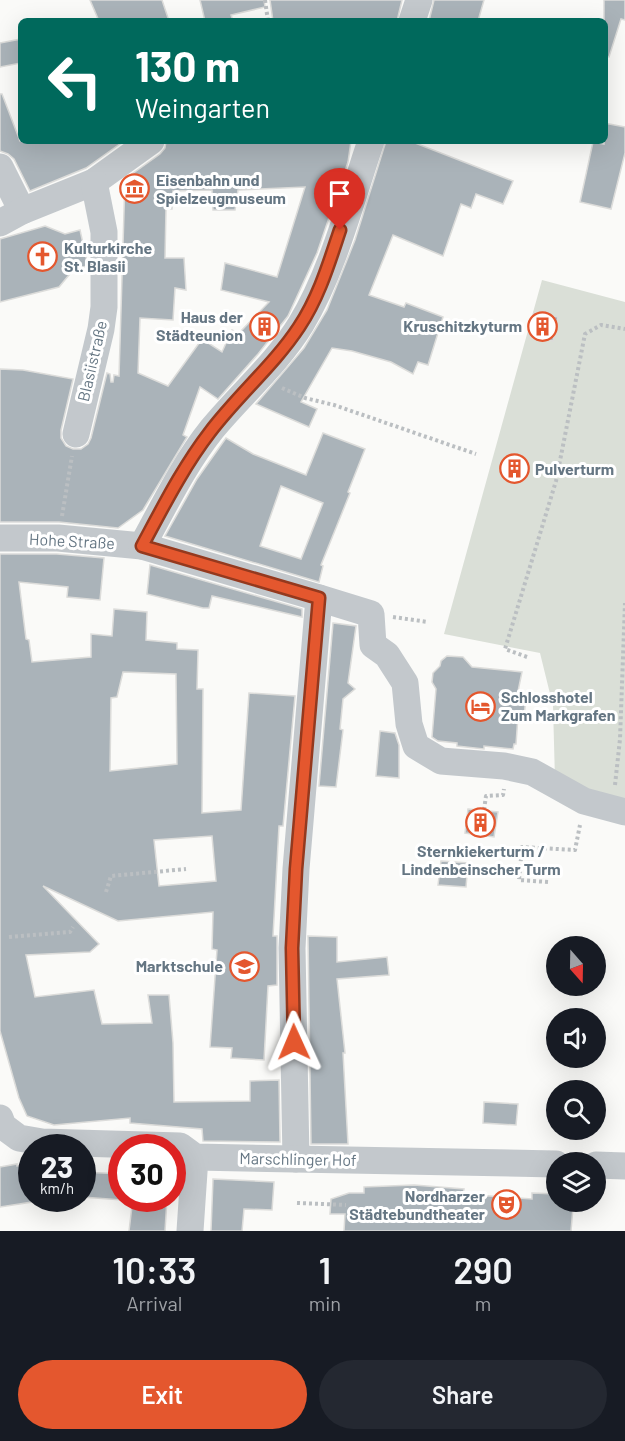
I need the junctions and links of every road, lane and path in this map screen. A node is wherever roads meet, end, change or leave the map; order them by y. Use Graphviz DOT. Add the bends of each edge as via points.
graph roads {
  1 [pos="265,0"];
  2 [pos="419,0"];
  3 [pos="268,18"];
  4 [pos="413,18"];
  5 [pos="147,144"];
  6 [pos="370,144"];
  7 [pos="0,167"];
  8 [pos="94,182"];
  9 [pos="11,217"];
  10 [pos="625,329"];
  11 [pos="306,398"];
  12 [pos="76,434"];
  13 [pos="476,454"];
  14 [pos="0,538"];
  15 [pos="58,538"];
  16 [pos="142,546"];
  17 [pos="319,598"];
  18 [pos="625,603"];
  19 [pos="371,614"];
  20 [pos="428,622"];
  21 [pos="527,657"];
  22 [pos="504,788"];
  23 [pos="484,810"];
  24 [pos="619,811"];
  25 [pos="580,821"];
  26 [pos="186,869"];
  27 [pos="548,882"];
  28 [pos="106,892"];
  29 [pos="73,927"];
  30 [pos="9,937"];
  31 [pos="0,1118"];
  32 [pos="195,1157"];
  33 [pos="296,1159"];
  34 [pos="546,1164"];
  35 [pos="606,1165"];
  36 [pos="625,1166"];
  37 [pos="297,1203"];
  38 [pos="346,1204"];
  39 [pos="190,1231"];
  1 -- 3 [label="path"];
  2 -- 4 [label="street"];
  5 -- 8 [label="street"];
  6 -- 16 [label="street" via="325,274 300,326 201,445"];
  7 -- 9 [label="street"];
  8 -- 9 [label="street"];
  8 -- 12 [label="street, Blasiistraße" via="104,232 104,307"];
  10 -- 21 [label="path" via="601,325 585,334 556,481 505,649"];
  11 -- 13 [label="path"];
  12 -- 15 [label="path"];
  14 -- 15 [label="street, Hohe Straße"];
  15 -- 16 [label="street, Hohe Straße"];
  16 -- 17 [label="street, Hohe Straße"];
  17 -- 19 [label="street, Hohe Straße"];
  17 -- 33 [label="street" via="292,948"];
  18 -- 24 [label="path"];
  19 -- 20 [label="path"];
  19 -- 24 [label="street" via="373,645 387,656 405,683 409,724 416,746 441,761 532,772 584,801"];
  22 -- 23 [label="path" via="503,795 486,795"];
  25 -- 27 [label="path" via="575,850 522,846 519,880"];
  26 -- 28 [label="path" via="111,876"];
  29 -- 30 [label="path" via="70,932"];
  31 -- 32 [label="street, Marschlinger Hof" via="3,1126 19,1138 180,1146"];
  32 -- 33 [label="street, Marschlinger Hof"];
  32 -- 39 [label="street"];
  33 -- 34 [label="street, Marschlinger Hof"];
  35 -- 36 [label="street"];
  37 -- 38 [label="path"];
}
